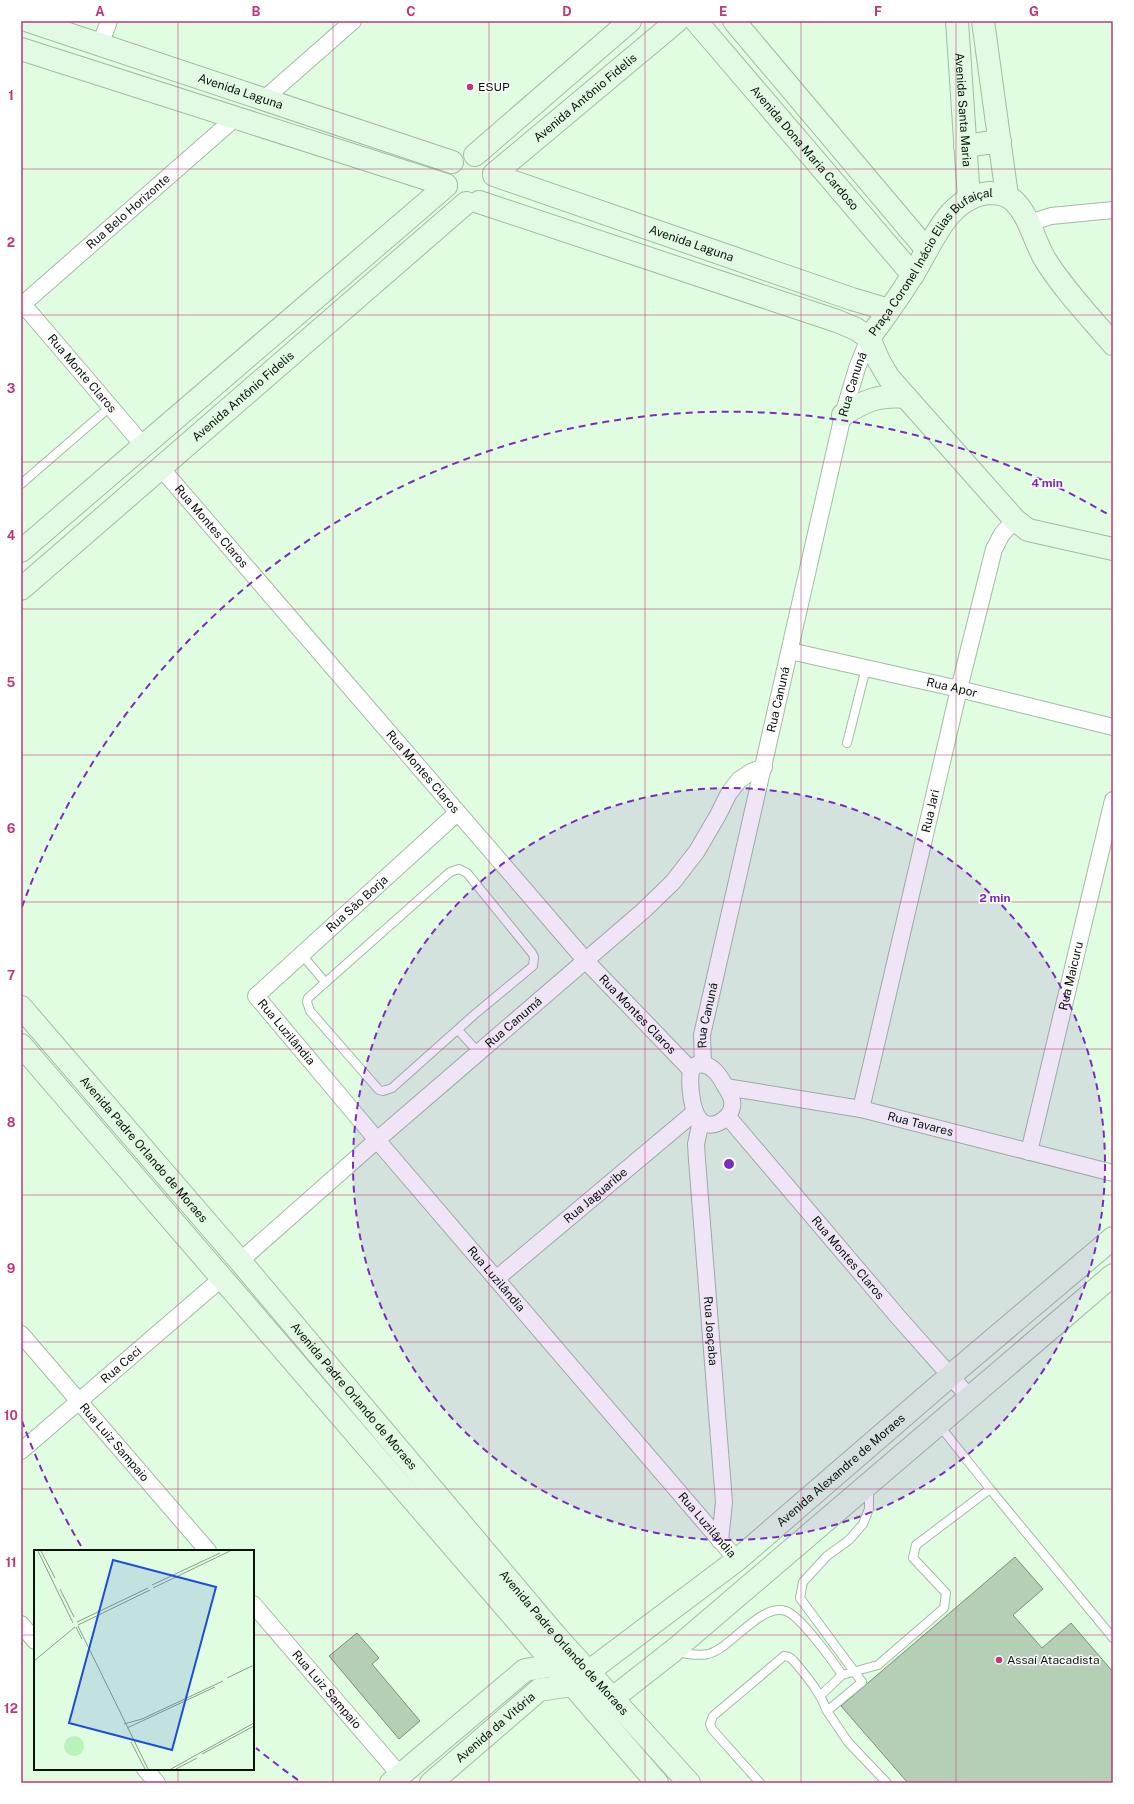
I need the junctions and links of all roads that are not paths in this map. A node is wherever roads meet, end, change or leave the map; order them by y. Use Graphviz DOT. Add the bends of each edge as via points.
graph roads {
  1 [pos="29,21"];
  2 [pos="109,21"];
  3 [pos="353,21"];
  4 [pos="630,21"];
  5 [pos="677,21"];
  6 [pos="696,21"];
  7 [pos="734,21"];
  8 [pos="957,21"];
  9 [pos="983,21"];
  10 [pos="100,45"];
  11 [pos="21,49"];
  12 [pos="263,100"];
  13 [pos="234,119"];
  14 [pos="1000,141"];
  15 [pos="965,146"];
  16 [pos="475,155"];
  17 [pos="452,162"];
  18 [pos="494,174"];
  19 [pos="446,186"];
  20 [pos="1007,196"];
  21 [pos="969,199"];
  22 [pos="472,203"];
  23 [pos="1113,210"];
  24 [pos="1029,223"];
  25 [pos="927,250"];
  26 [pos="913,275"];
  27 [pos="22,303"];
  28 [pos="889,310"];
  29 [pos="870,338"];
  30 [pos="1113,344"];
  31 [pos="906,397"];
  32 [pos="110,407"];
  33 [pos="843,415"];
  34 [pos="143,445"];
  35 [pos="161,468"];
  36 [pos="21,484"];
  37 [pos="1015,520"];
  38 [pos="1113,549"];
  39 [pos="21,551"];
  40 [pos="21,589"];
  41 [pos="790,651"];
  42 [pos="866,668"];
  43 [pos="959,689"];
  44 [pos="1113,727"];
  45 [pos="847,743"];
  46 [pos="764,767"];
  47 [pos="1113,800"];
  48 [pos="457,813"];
  49 [pos="302,955"];
  50 [pos="586,961"];
  51 [pos="325,982"];
  52 [pos="256,996"];
  53 [pos="21,1007"];
  54 [pos="458,1030"];
  55 [pos="21,1045"];
  56 [pos="479,1053"];
  57 [pos="697,1067"];
  58 [pos="726,1087"];
  59 [pos="861,1109"];
  60 [pos="698,1117"];
  61 [pos="728,1117"];
  62 [pos="377,1140"];
  63 [pos="1029,1152"];
  64 [pos="1113,1173"];
  65 [pos="1113,1238"];
  66 [pos="240,1261"];
  67 [pos="1113,1276"];
  68 [pos="221,1279"];
  69 [pos="496,1279"];
  70 [pos="21,1334"];
  71 [pos="950,1376"];
  72 [pos="970,1398"];
  73 [pos="79,1401"];
  74 [pos="938,1424"];
  75 [pos="21,1451"];
  76 [pos="869,1484"];
  77 [pos="990,1489"];
  78 [pos="720,1541"];
  79 [pos="207,1550"];
  80 [pos="737,1560"];
  81 [pos="254,1605"];
  82 [pos="21,1624"];
  83 [pos="1113,1638"];
  84 [pos="34,1640"];
  85 [pos="673,1651"];
  86 [pos="555,1665"];
  87 [pos="854,1670"];
  88 [pos="842,1675"];
  89 [pos="580,1678"];
  90 [pos="821,1695"];
  91 [pos="613,1698"];
  92 [pos="827,1711"];
  93 [pos="146,1770"];
  94 [pos="396,1779"];
  95 [pos="157,1783"];
  96 [pos="431,1783"];
  97 [pos="657,1783"];
  98 [pos="689,1783"];
  99 [pos="760,1783"];
  100 [pos="887,1783"];
  1 -- 10 [label="main road, Avenida Laguna"];
  2 -- 10 [label="street"];
  3 -- 12 [label="street"];
  4 -- 16 [label="main road"];
  5 -- 18 [label="main road, Avenida Antônio Fidelis"];
  6 -- 26 [label="main road, Avenida Dona Maria Cardoso"];
  7 -- 25 [label="main road"];
  8 -- 15 [label="main road, Avenida Santa Maria"];
  9 -- 14 [label="main road"];
  10 -- 12 [label="main road, Avenida Laguna"];
  11 -- 13 [label="main road"];
  12 -- 17 [label="main road, Avenida Laguna"];
  13 -- 19 [label="main road"];
  13 -- 27 [label="street, Rua Belo Horizonte"];
  14 -- 15 [label="main road"];
  14 -- 20 [label="main road"];
  15 -- 21 [label="main road, Avenida Santa Maria"];
  16 -- 17 [label="main road" via="467,154"];
  16 -- 18 [label="main road" via="488,162"];
  17 -- 19 [label="main road" via="447,168"];
  18 -- 22 [label="main road" via="492,191 486,197"];
  18 -- 28 [label="main road, Avenida Laguna" via="852,300"];
  19 -- 22 [label="main road" via="453,197"];
  19 -- 34 [label="main road"];
  20 -- 21 [label="main road, Praça Coronel Inácio Elias Bufaiçal" via="994,193"];
  20 -- 24 [label="main road, Praça Coronel Inácio Elias Bufaiçal" via="1021,209"];
  21 -- 25 [label="main road, Praça Coronel Inácio Elias Bufaiçal" via="946,219"];
  22 -- 29 [label="main road" via="837,321"];
  22 -- 35 [label="main road, Avenida Antônio Fidelis"];
  23 -- 24 [label="street" via="1051,216"];
  24 -- 30 [label="main road, Praça Coronel Inácio Elias Bufaiçal" via="1045,259 1060,283"];
  25 -- 26 [label="main road, Praça Coronel Inácio Elias Bufaiçal"];
  26 -- 28 [label="main road, Praça Coronel Inácio Elias Bufaiçal"];
  27 -- 32 [label="street, Rua Monte Claros"];
  28 -- 29 [label="main road, Praça Coronel Inácio Elias Bufaiçal"];
  29 -- 31 [label="main road, Praça Coronel Inácio Elias Bufaiçal" via="879,361"];
  29 -- 33 [label="street, Rua Canuná" via="857,368"];
  31 -- 33 [label="main road" via="892,396 869,400"];
  31 -- 37 [label="main road, Praça Coronel Inácio Elias Bufaiçal"];
  32 -- 34 [label="street, Rua Monte Claros"];
  32 -- 36 [label="lane"];
  33 -- 41 [label="street, Rua Canuná"];
  34 -- 39 [label="main road"];
  35 -- 40 [label="main road, Avenida Antônio Fidelis"];
  35 -- 48 [label="street, Rua Montes Claros"];
  37 -- 38 [label="main road, Praça Coronel Inácio Elias Bufaiçal" via="1028,530"];
  37 -- 43 [label="street, Rua Jari" via="1002,534 994,550"];
  41 -- 42 [label="street, Rua Apor"];
  41 -- 46 [label="street, Rua Canuná"];
  42 -- 43 [label="street, Rua Apor"];
  42 -- 45 [label="lane"];
  43 -- 44 [label="street, Rua Apor"];
  43 -- 59 [label="street, Rua Jari"];
  46 -- 50 [label="street, Rua Canumá" via="738,780 697,851 673,882"];
  46 -- 57 [label="street, Rua Canuná" via="702,1035"];
  47 -- 63 [label="street, Rua Maicuru"];
  48 -- 49 [label="street, Rua São Borja"];
  48 -- 50 [label="street, Rua Montes Claros"];
  49 -- 51 [label="lane"];
  49 -- 52 [label="street, Rua São Borja"];
  50 -- 56 [label="street, Rua Canumá"];
  50 -- 57 [label="street, Rua Montes Claros"];
  51 -- 54 [label="lane" via="308,998 307,1007 378,1090 392,1088"];
  51 -- 54 [label="lane" via="450,872 463,870 532,953 534,962 530,970"];
  52 -- 62 [label="street, Rua Luzilândia"];
  53 -- 66 [label="main road, Avenida Padre Orlando de Moraes"];
  54 -- 56 [label="lane"];
  55 -- 68 [label="main road, Avenida Padre Orlando de Moraes"];
  56 -- 62 [label="street, Rua Canumá"];
  57 -- 58 [label="street" via="713,1069"];
  57 -- 60 [label="street" via="691,1089"];
  58 -- 59 [label="street, Rua Tavares"];
  58 -- 61 [label="street" via="732,1107"];
  59 -- 63 [label="street, Rua Tavares"];
  60 -- 61 [label="street" via="706,1124 717,1124"];
  60 -- 69 [label="street, Rua Jaguaribe"];
  60 -- 78 [label="street, Rua Joaçaba" via="697,1160 724,1502"];
  61 -- 71 [label="street, Rua Montes Claros"];
  62 -- 66 [label="street, Rua Canumá"];
  62 -- 69 [label="street, Rua Luzilândia"];
  63 -- 64 [label="street, Rua Tavares"];
  65 -- 71 [label="main road, Avenida Alexandre de Moraes"];
  66 -- 89 [label="main road, Avenida Padre Orlando de Moraes"];
  67 -- 72 [label="main road"];
  68 -- 73 [label="street, Rua Ceci"];
  68 -- 86 [label="main road, Avenida Padre Orlando de Moraes"];
  69 -- 78 [label="street, Rua Luzilândia"];
  70 -- 73 [label="street, Rua Luiz Sampaio"];
  71 -- 72 [label="street, Rua Montes Claros"];
  71 -- 80 [label="main road, Avenida Alexandre de Moraes"];
  72 -- 74 [label="main road"];
  73 -- 75 [label="street, Rua Ceci"];
  73 -- 79 [label="street, Rua Luiz Sampaio"];
  74 -- 76 [label="main road"];
  74 -- 77 [label="lane"];
  76 -- 85 [label="main road"];
  76 -- 87 [label="lane" via="869,1510 863,1524 849,1540 827,1556 803,1582 800,1598"];
  77 -- 83 [label="lane"];
  77 -- 87 [label="lane" via="916,1546 913,1558 946,1593 944,1608 878,1665"];
  78 -- 80 [label="street, Rua Luzilândia"];
  80 -- 89 [label="main road, Avenida Alexandre de Moraes"];
  81 -- 94 [label="street, Rua Luiz Sampaio"];
  82 -- 84 [label="street"];
  85 -- 88 [label="lane" via="707,1654 722,1648 758,1618 774,1610 785,1611 793,1616 830,1656"];
  85 -- 91 [label="main road"];
  86 -- 89 [label="main road"];
  86 -- 94 [label="main road" via="525,1670"];
  87 -- 88 [label="lane"];
  87 -- 92 [label="lane" via="862,1682"];
  88 -- 90 [label="lane"];
  89 -- 91 [label="main road, Avenida da Vitória"];
  89 -- 96 [label="main road, Avenida da Vitória" via="539,1690"];
  89 -- 97 [label="main road, Avenida Padre Orlando de Moraes"];
  90 -- 92 [label="lane"];
  90 -- 99 [label="lane" via="793,1660 789,1656 784,1656 713,1716 710,1724 712,1729"];
  91 -- 98 [label="main road, Avenida Padre Orlando de Moraes"];
  92 -- 100 [label="lane" via="848,1742"];
  93 -- 95 [label="street"];
}
